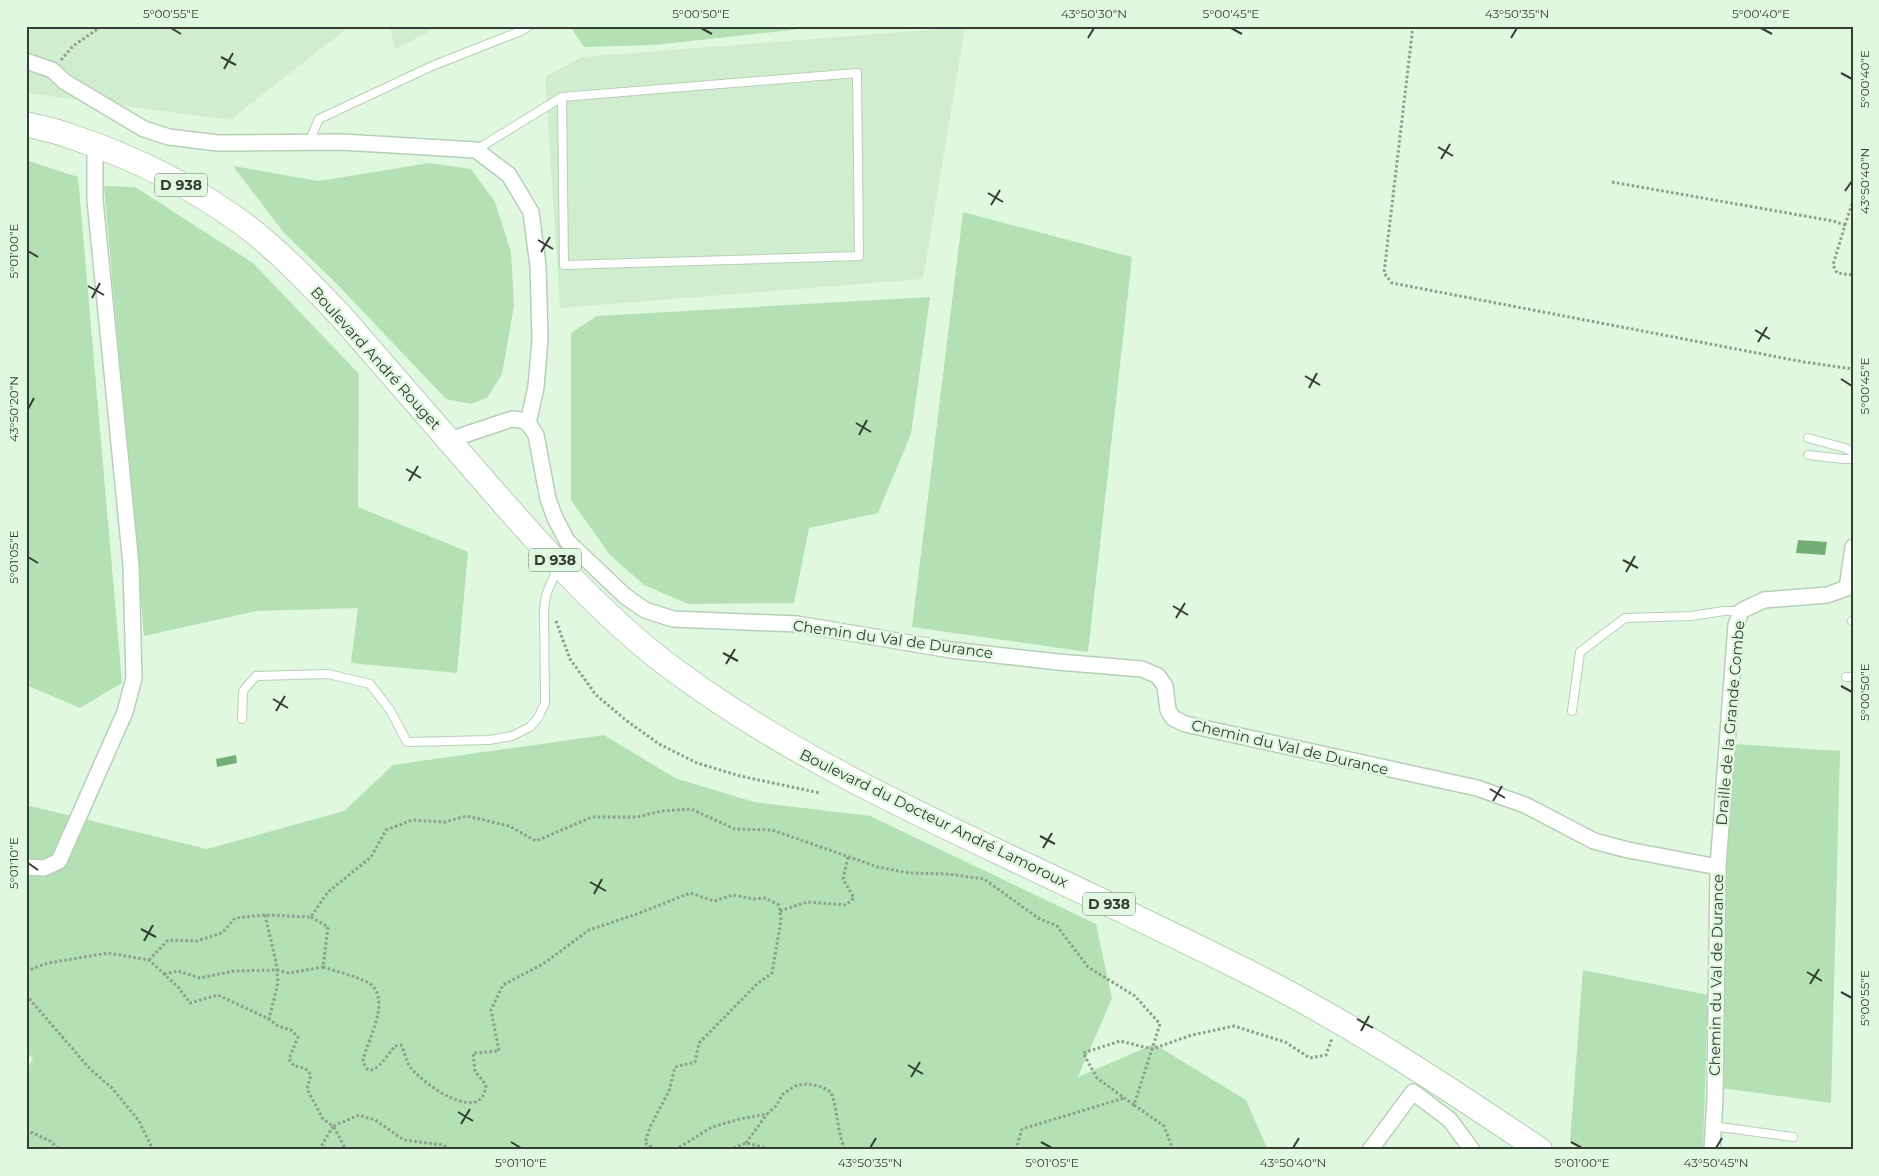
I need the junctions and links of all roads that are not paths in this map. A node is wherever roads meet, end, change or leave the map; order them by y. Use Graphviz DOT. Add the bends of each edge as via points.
graph roads {
  1 [pos="529,26"];
  2 [pos="26,61"];
  3 [pos="562,97"];
  4 [pos="26,124"];
  5 [pos="309,142"];
  6 [pos="95,145"];
  7 [pos="476,150"];
  8 [pos="528,423"];
  9 [pos="1808,438"];
  10 [pos="449,440"];
  11 [pos="1853,452"];
  12 [pos="1808,455"];
  13 [pos="1853,459"];
  14 [pos="1853,547"];
  15 [pos="559,565"];
  16 [pos="1850,588"];
  17 [pos="1741,611"];
  18 [pos="672,669"];
  19 [pos="1572,711"];
  20 [pos="242,719"];
  21 [pos="26,867"];
  22 [pos="1718,867"];
  23 [pos="1713,1126"];
  24 [pos="1793,1137"];
  25 [pos="1370,1150"];
  26 [pos="1472,1150"];
  27 [pos="1540,1150"];
  28 [pos="1712,1150"];
  1 -- 5 [label="lane" via="432,66 319,119"];
  2 -- 5 [label="street" via="52,70 65,82 144,129 169,138 218,143"];
  3 -- 3 [label="lane" via="564,265 859,256 857,73"];
  3 -- 7 [label="lane"];
  4 -- 6 [label="main road, Boulevard André Rouget / D 938"];
  5 -- 7 [label="street"];
  6 -- 10 [label="main road, Boulevard André Rouget / D 938" via="180,184 221,208 280,254 330,304"];
  6 -- 21 [label="street" via="95,200 131,565 134,678 125,712 59,861 44,868"];
  7 -- 8 [label="street" via="509,175 531,212 538,266 540,339 536,387"];
  8 -- 10 [label="street" via="512,419"];
  8 -- 22 [label="street, Chemin du Val de Durance" via="536,436 548,499 567,541 625,596 645,610 673,619 797,624 951,650 1142,669 1158,676 1164,686 1168,710 1173,718 1185,724 1478,788 1525,805 1594,841"];
  9 -- 11 [label="lane"];
  10 -- 15 [label="main road, Boulevard André Rouget / D 938"];
  12 -- 13 [label="lane"];
  14 -- 16 [label="street, Draille de la Grande Combe"];
  15 -- 18 [label="main road, Boulevard André Rouget / D 938" via="618,625"];
  15 -- 20 [label="lane" via="546,595 544,610 545,703 530,727 512,736 489,740 407,742 390,710 370,684 328,674 256,676 243,691"];
  16 -- 17 [label="street, Draille de la Grande Combe" via="1827,595 1764,600"];
  17 -- 19 [label="lane" via="1625,618 1580,652"];
  17 -- 22 [label="street, Draille de la Grande Combe" via="1736,625"];
  18 -- 27 [label="main road, Boulevard du Docteur André Lamoroux / D 938" via="752,725 835,772 1252,974 1339,1021"];
  22 -- 23 [label="street, Chemin du Val de Durance"];
  23 -- 24 [label="lane"];
  23 -- 28 [label="street, Chemin du Val de Durance"];
  25 -- 26 [label="street" via="1414,1092 1450,1120"];
}
